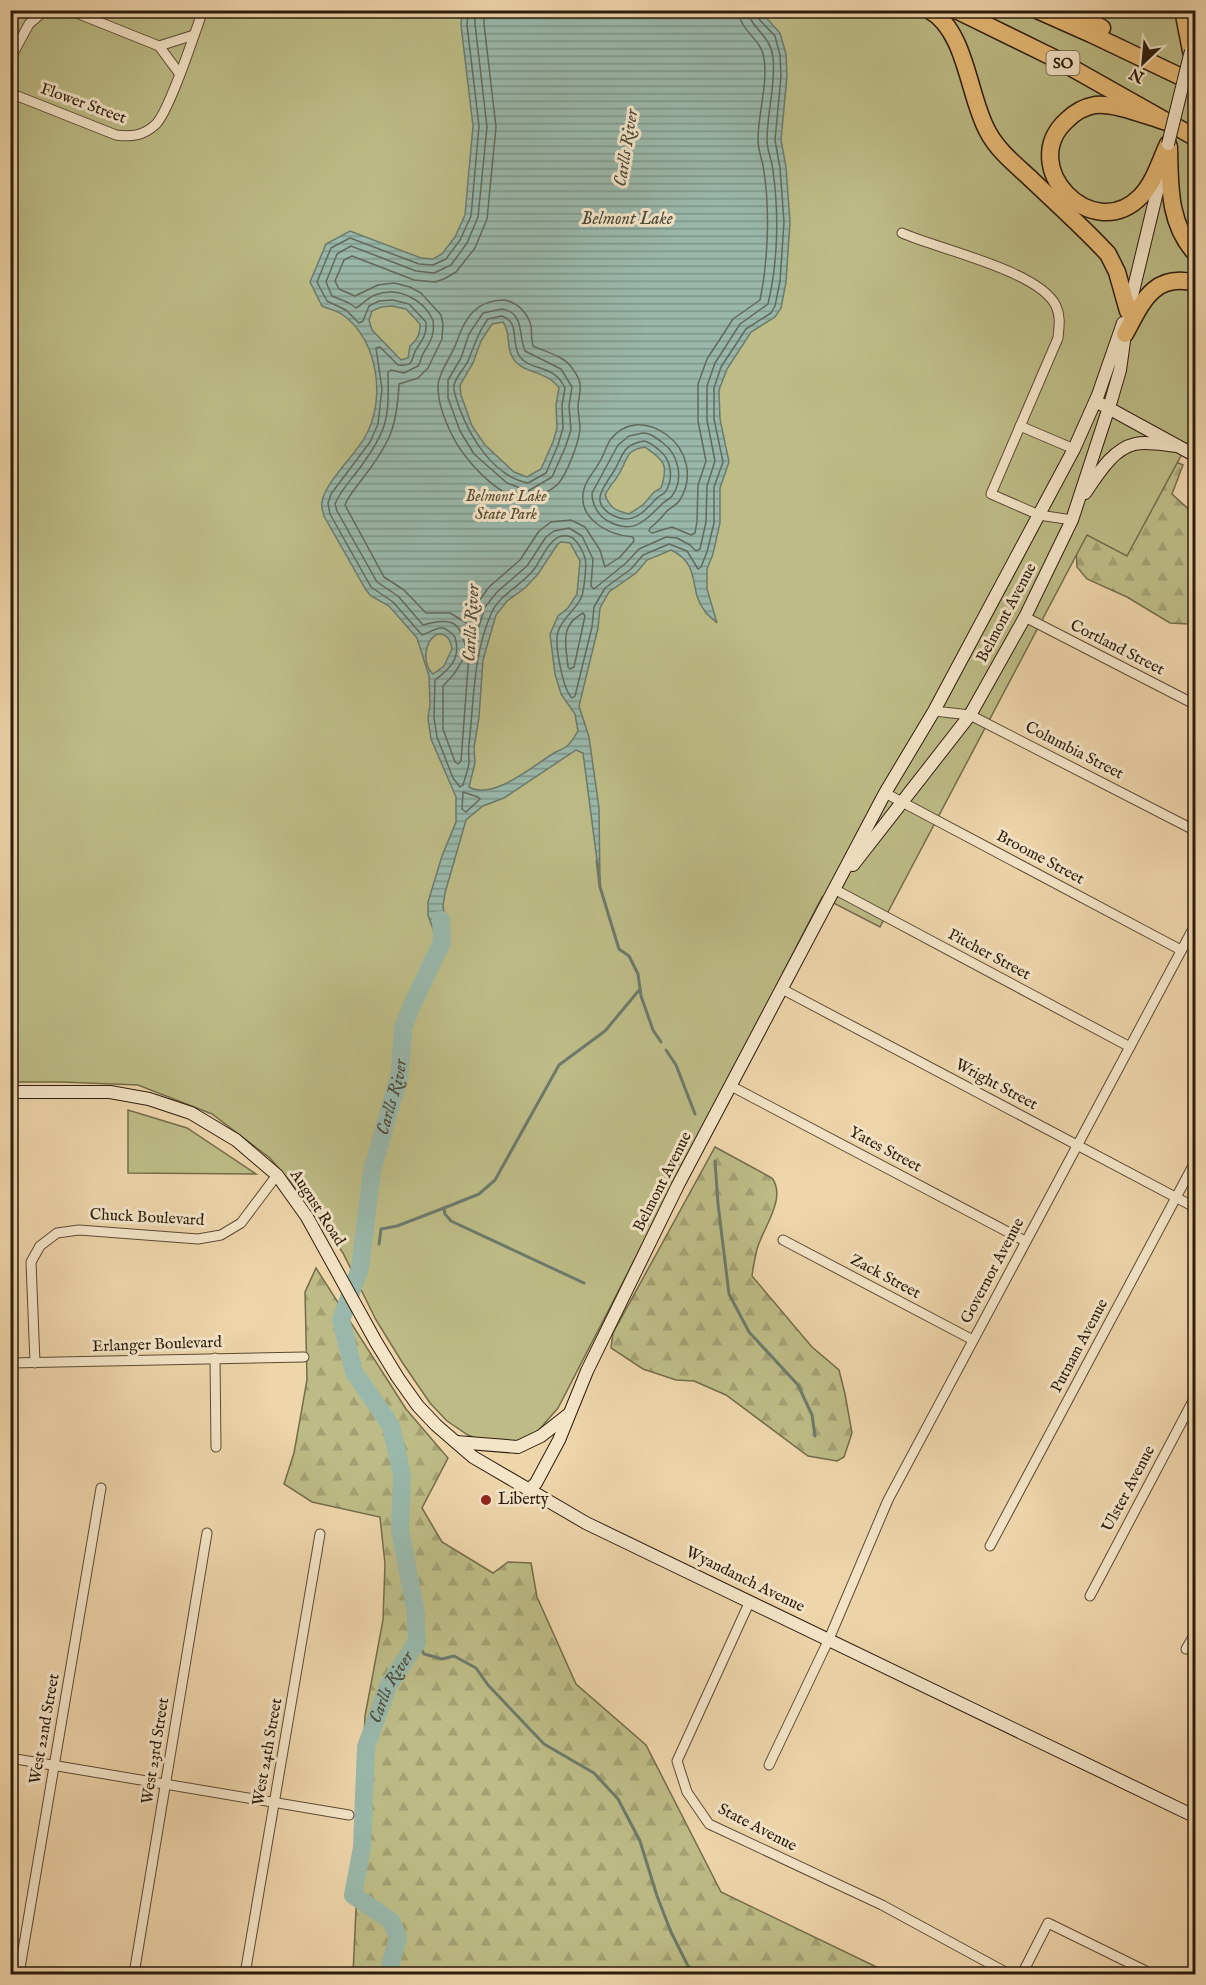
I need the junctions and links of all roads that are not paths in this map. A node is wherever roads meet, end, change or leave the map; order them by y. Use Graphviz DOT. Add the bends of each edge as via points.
graph roads {
  1 [pos="45,10"];
  2 [pos="69,10"];
  3 [pos="203,10"];
  4 [pos="928,10"];
  5 [pos="956,10"];
  6 [pos="1037,10"];
  7 [pos="1076,10"];
  8 [pos="1183,10"];
  9 [pos="1196,33"];
  10 [pos="194,35"];
  11 [pos="159,46"];
  12 [pos="1193,49"];
  13 [pos="10,59"];
  14 [pos="1163,68"];
  15 [pos="179,73"];
  16 [pos="1196,84"];
  17 [pos="10,93"];
  18 [pos="1167,122"];
  19 [pos="1196,138"];
  20 [pos="1168,144"];
  21 [pos="902,233"];
  22 [pos="1196,254"];
  23 [pos="1196,282"];
  24 [pos="1128,311"];
  25 [pos="1125,334"];
  26 [pos="1095,401"];
  27 [pos="1108,408"];
  28 [pos="1020,426"];
  29 [pos="1177,446"];
  30 [pos="1074,449"];
  31 [pos="1094,455"];
  32 [pos="1196,456"];
  33 [pos="1078,501"];
  34 [pos="1039,515"];
  35 [pos="1072,520"];
  36 [pos="1025,617"];
  37 [pos="1196,705"];
  38 [pos="934,711"];
  39 [pos="970,715"];
  40 [pos="885,793"];
  41 [pos="902,802"];
  42 [pos="1196,831"];
  43 [pos="834,889"];
  44 [pos="1196,923"];
  45 [pos="1181,950"];
  46 [pos="782,989"];
  47 [pos="1130,1047"];
  48 [pos="731,1086"];
  49 [pos="10,1092"];
  50 [pos="1077,1145"];
  51 [pos="1196,1160"];
  52 [pos="277,1175"];
  53 [pos="1175,1197"];
  54 [pos="1196,1208"];
  55 [pos="783,1240"];
  56 [pos="1025,1241"];
  57 [pos="349,1290"];
  58 [pos="973,1340"];
  59 [pos="304,1357"];
  60 [pos="215,1358"];
  61 [pos="10,1363"];
  62 [pos="34,1364"];
  63 [pos="1196,1395"];
  64 [pos="572,1412"];
  65 [pos="456,1442"];
  66 [pos="216,1448"];
  67 [pos="101,1488"];
  68 [pos="528,1491"];
  69 [pos="207,1533"];
  70 [pos="320,1534"];
  71 [pos="990,1546"];
  72 [pos="1089,1596"];
  73 [pos="750,1601"];
  74 [pos="1196,1632"];
  75 [pos="828,1639"];
  76 [pos="1186,1649"];
  77 [pos="10,1758"];
  78 [pos="54,1765"];
  79 [pos="769,1765"];
  80 [pos="166,1783"];
  81 [pos="274,1801"];
  82 [pos="350,1815"];
  83 [pos="1196,1817"];
  84 [pos="19,1974"];
  85 [pos="134,1974"];
  86 [pos="245,1974"];
  87 [pos="1009,1974"];
  88 [pos="1022,1974"];
  89 [pos="1152,1974"];
  1 -- 13 [label="street" via="29,24"];
  2 -- 11 [label="street"];
  3 -- 10 [label="street"];
  4 -- 24 [label="highway" via="953,36 989,135 1107,254 1117,272"];
  5 -- 18 [label="highway, SO" via="1056,59"];
  6 -- 14 [label="highway, SO"];
  7 -- 14 [label="highway"];
  8 -- 12 [label="highway"];
  9 -- 12 [label="street, Belmont Avenue"];
  10 -- 11 [label="street"];
  10 -- 15 [label="street"];
  11 -- 15 [label="street"];
  12 -- 20 [label="street, Belmont Avenue, bridge"];
  14 -- 16 [label="highway, SO"];
  15 -- 17 [label="street, Flower Street" via="157,123 145,133 132,136 116,135"];
  18 -- 19 [label="highway, SO"];
  18 -- 20 [label="highway" via="1110,106 1087,107 1070,117 1058,131 1051,165 1058,184 1072,200 1097,211 1118,210 1144,193"];
  20 -- 22 [label="highway" via="1173,209 1179,228"];
  20 -- 24 [label="street, Belmont Avenue"];
  21 -- 28 [label="street" via="1031,282 1048,294 1056,307 1058,338"];
  23 -- 25 [label="highway" via="1174,281 1152,290"];
  24 -- 25 [label="street, Belmont Avenue"];
  24 -- 26 [label="street, Belmont Avenue"];
  25 -- 27 [label="street, Belmont Avenue" via="1120,370"];
  26 -- 27 [label="street"];
  26 -- 30 [label="street, Belmont Avenue"];
  27 -- 29 [label="street"];
  27 -- 31 [label="street, Belmont Avenue"];
  28 -- 30 [label="street"];
  28 -- 34 [label="street" via="992,494"];
  29 -- 32 [label="street"];
  29 -- 33 [label="street" via="1145,443 1124,448 1107,463"];
  30 -- 31 [label="street"];
  30 -- 34 [label="street, Belmont Avenue"];
  31 -- 33 [label="street, Belmont Avenue"];
  33 -- 35 [label="street, Belmont Avenue"];
  34 -- 35 [label="street"];
  34 -- 38 [label="street, Belmont Avenue"];
  35 -- 36 [label="street, Belmont Avenue"];
  36 -- 37 [label="street, Cortland Street"];
  36 -- 39 [label="street, Belmont Avenue"];
  38 -- 39 [label="street, Columbia Street"];
  38 -- 40 [label="street, Belmont Avenue"];
  39 -- 41 [label="street, Belmont Avenue"];
  39 -- 42 [label="street, Columbia Street"];
  40 -- 41 [label="street, Broome Street"];
  40 -- 43 [label="street, Belmont Avenue"];
  41 -- 43 [label="street, Belmont Avenue"];
  41 -- 45 [label="street, Broome Street"];
  43 -- 46 [label="street, Belmont Avenue"];
  43 -- 47 [label="street, Pitcher Street"];
  44 -- 45 [label="street, Governor Avenue"];
  45 -- 47 [label="street, Governor Avenue"];
  46 -- 48 [label="street, Belmont Avenue"];
  46 -- 50 [label="street, Wright Street"];
  47 -- 50 [label="street, Governor Avenue"];
  48 -- 56 [label="street, Yates Street"];
  48 -- 64 [label="street, Belmont Avenue" via="587,1371"];
  49 -- 52 [label="street, August Road" via="110,1092 149,1099 191,1113 236,1140"];
  50 -- 53 [label="street, Wright Street"];
  50 -- 56 [label="street, Governor Avenue"];
  51 -- 53 [label="street, Putnam Avenue"];
  52 -- 57 [label="street, August Road" via="307,1216"];
  52 -- 62 [label="street, Chuck Boulevard" via="241,1223 221,1235 198,1239 79,1230 57,1233 40,1246 31,1262"];
  53 -- 54 [label="street, Wright Street"];
  53 -- 71 [label="street, Putnam Avenue"];
  55 -- 58 [label="street, Zack Street"];
  56 -- 58 [label="street, Governor Avenue"];
  57 -- 65 [label="street, Wyandanch Avenue" via="398,1378 436,1425"];
  58 -- 75 [label="street, Governor Avenue" via="888,1500"];
  59 -- 60 [label="street, Erlanger Boulevard"];
  60 -- 62 [label="street, Erlanger Boulevard"];
  60 -- 66 [label="street"];
  61 -- 62 [label="street, Erlanger Boulevard"];
  63 -- 72 [label="street, Ulster Avenue"];
  64 -- 65 [label="street" via="541,1436 518,1447"];
  64 -- 68 [label="street, Belmont Avenue" via="536,1483"];
  65 -- 68 [label="street, Wyandanch Avenue"];
  67 -- 78 [label="street, West 22nd Street"];
  68 -- 73 [label="street, Wyandanch Avenue"];
  69 -- 80 [label="street, West 23rd Street"];
  70 -- 81 [label="street, West 24th Street"];
  73 -- 75 [label="street, Wyandanch Avenue"];
  73 -- 87 [label="street, State Avenue" via="677,1761 687,1792 709,1824 882,1905"];
  74 -- 76 [label="street"];
  75 -- 79 [label="street, Governor Avenue"];
  75 -- 83 [label="street, Wyandanch Avenue"];
  77 -- 78 [label="street"];
  78 -- 80 [label="street"];
  78 -- 84 [label="street, West 22nd Street"];
  80 -- 81 [label="street"];
  80 -- 85 [label="street, West 23rd Street"];
  81 -- 82 [label="street"];
  81 -- 86 [label="street, West 24th Street"];
  88 -- 89 [label="street" via="1048,1923"];
}
